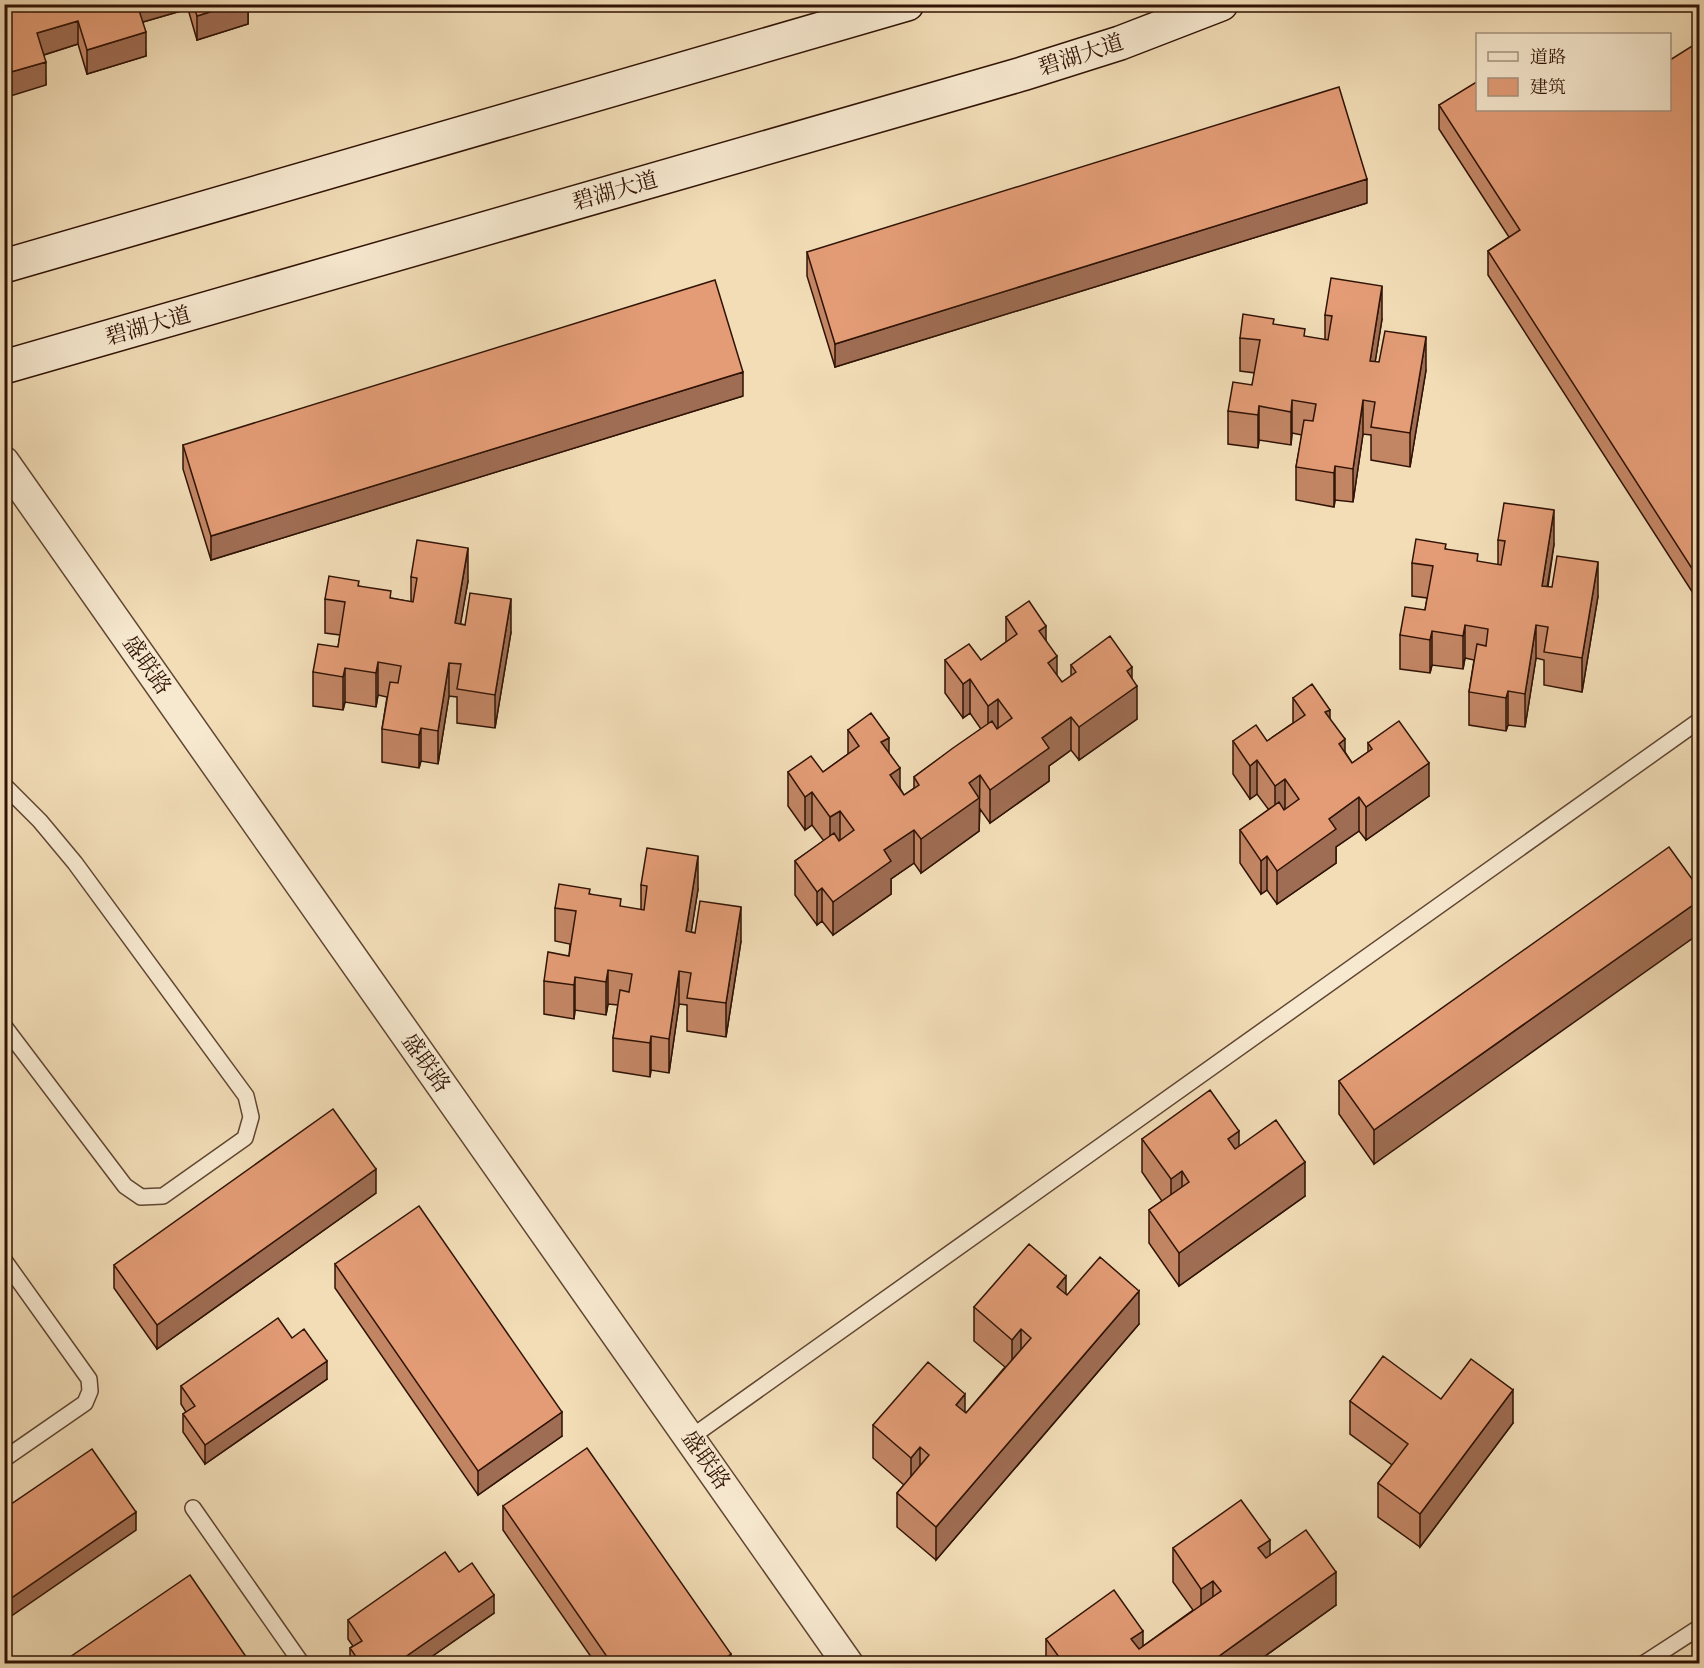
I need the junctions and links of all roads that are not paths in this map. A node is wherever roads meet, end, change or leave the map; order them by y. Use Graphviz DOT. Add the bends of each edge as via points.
graph roads {
  1 [pos="907,4"];
  2 [pos="1221,4"];
  3 [pos="4,266"];
  4 [pos="4,367"];
  5 [pos="4,462"];
  6 [pos="1700,720"];
  7 [pos="4,785"];
  8 [pos="4,1026"];
  9 [pos="4,1260"];
  10 [pos="690,1438"];
  11 [pos="4,1459"];
  12 [pos="193,1508"];
  13 [pos="1700,1627"];
  14 [pos="302,1664"];
  15 [pos="848,1664"];
  16 [pos="1643,1664"];
  1 -- 3 [label="street"];
  2 -- 4 [label="street, 碧湖大道" via="1120,43 1022,74"];
  5 -- 10 [label="street, 盛联路"];
  6 -- 10 [label="lane"];
  7 -- 8 [label="lane" via="75,863 246,1096 251,1117 245,1138 163,1196 141,1197 124,1186"];
  9 -- 11 [label="lane" via="89,1379 90,1391 85,1403"];
  10 -- 15 [label="street, 盛联路"];
  12 -- 14 [label="lane"];
  13 -- 16 [label="lane"];
}
